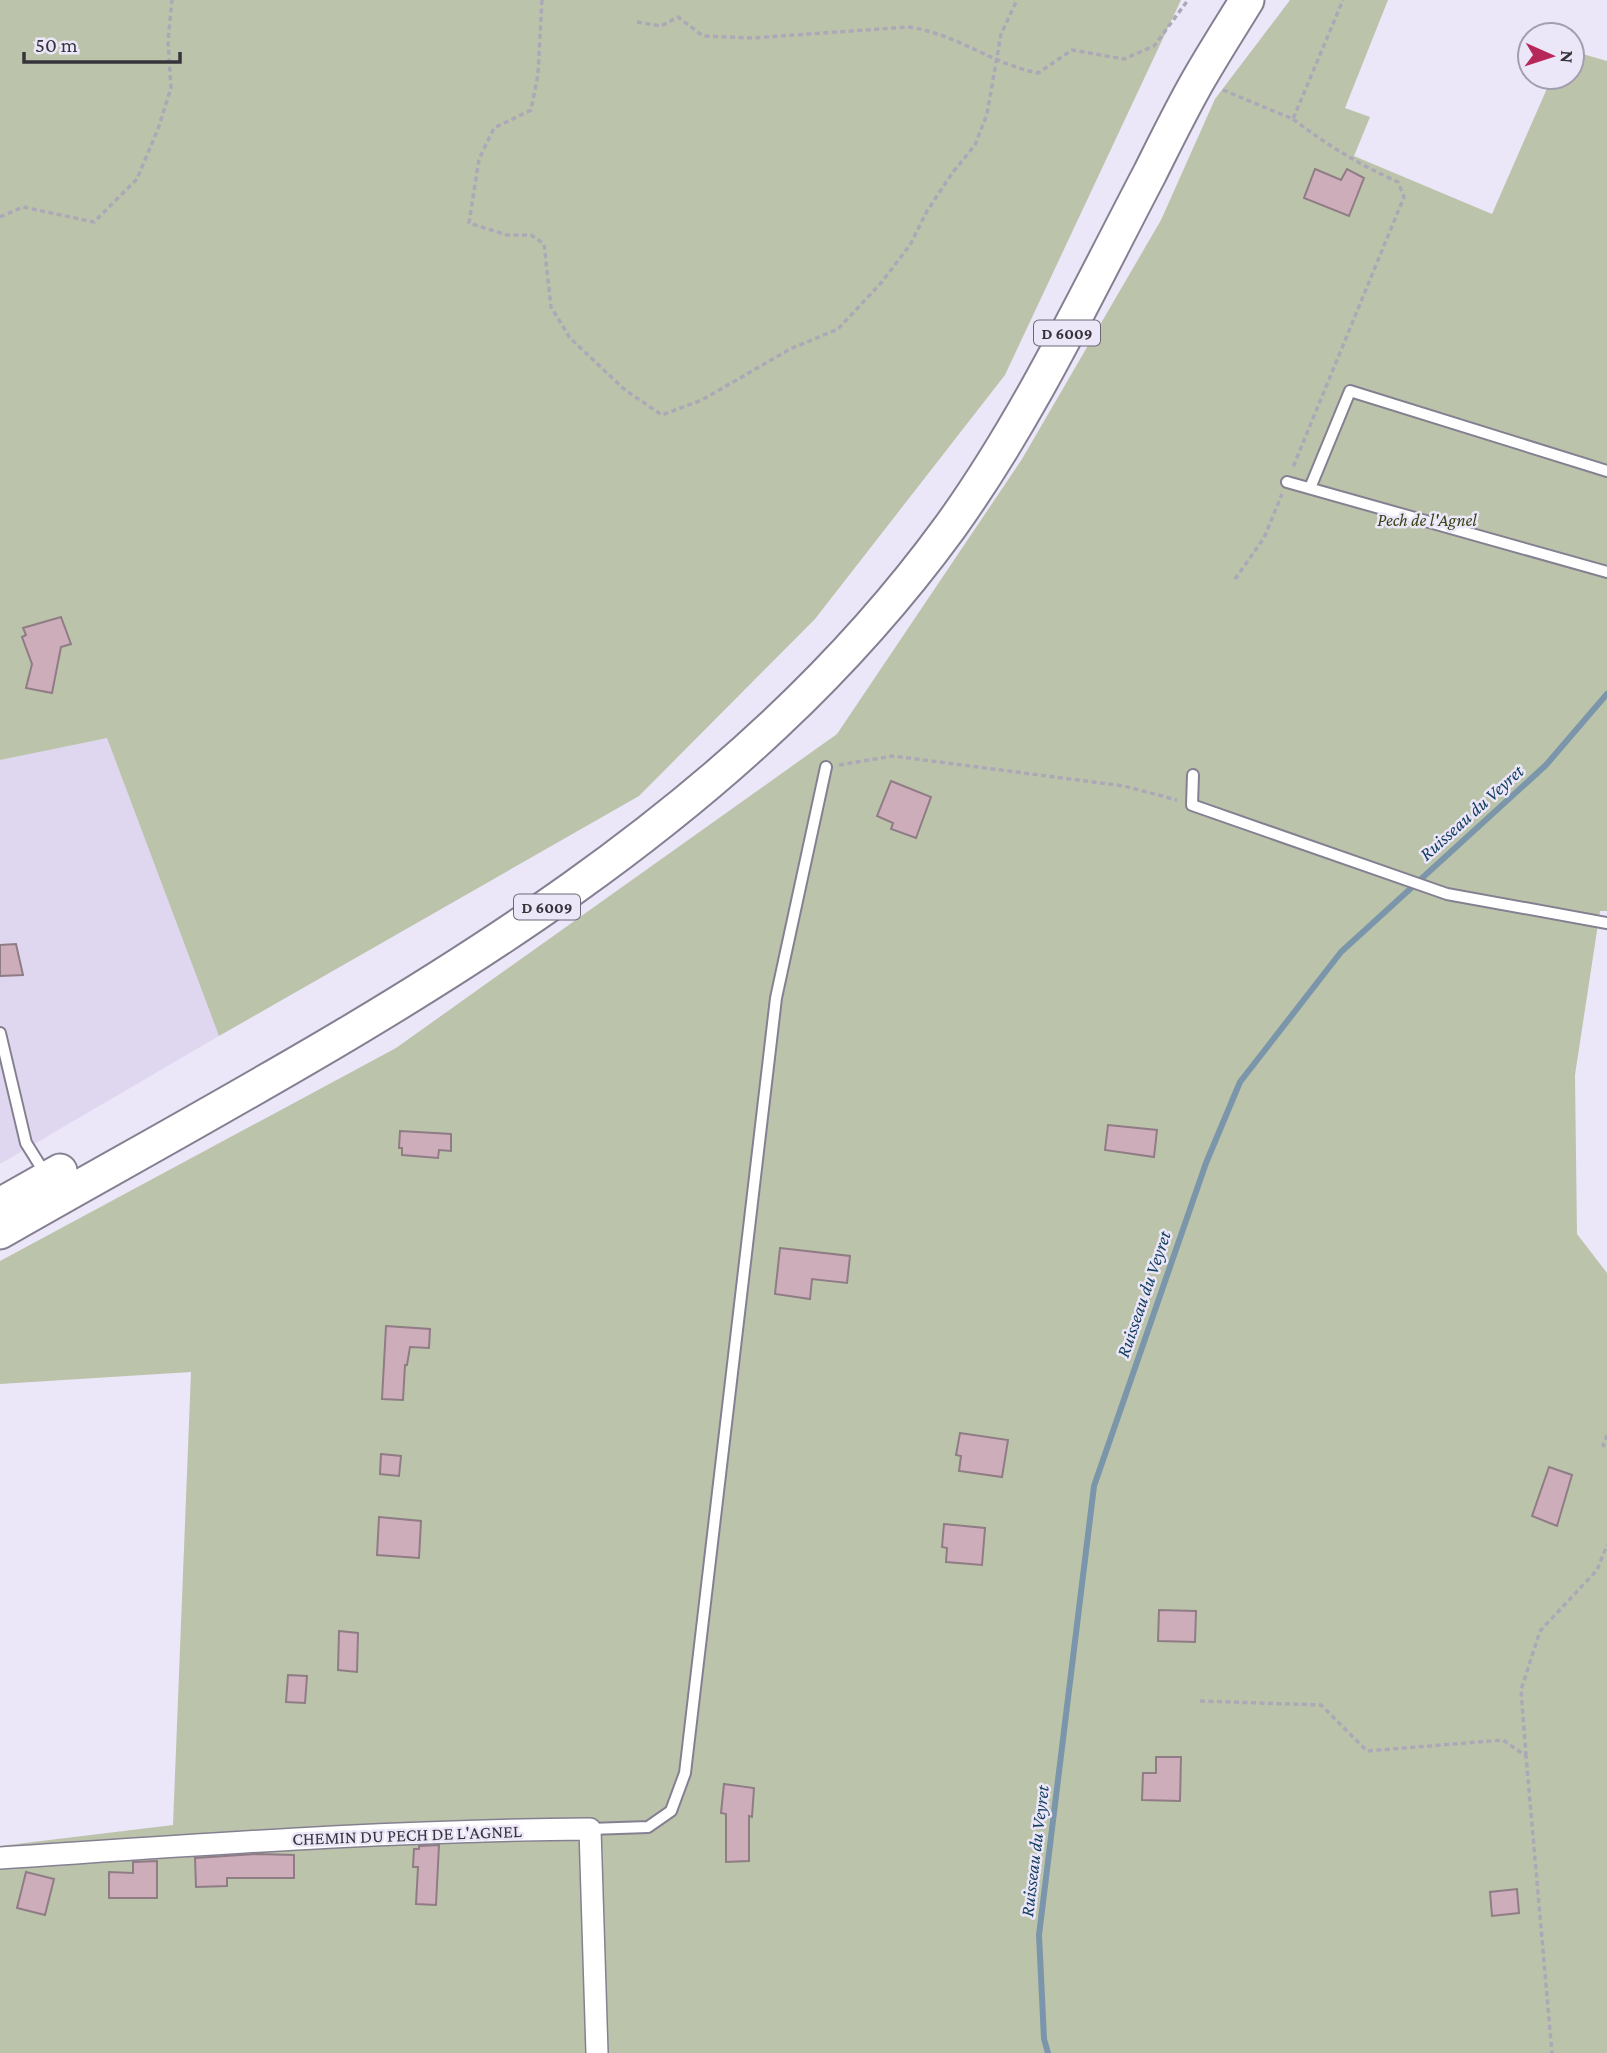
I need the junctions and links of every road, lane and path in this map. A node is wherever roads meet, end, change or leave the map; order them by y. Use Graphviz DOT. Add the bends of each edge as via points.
graph roads {
  1 [pos="172,0"];
  2 [pos="542,0"];
  3 [pos="1017,0"];
  4 [pos="1188,0"];
  5 [pos="1226,0"];
  6 [pos="1247,0"];
  7 [pos="1343,0"];
  8 [pos="638,22"];
  9 [pos="997,59"];
  10 [pos="1198,79"];
  11 [pos="1293,119"];
  12 [pos="0,217"];
  13 [pos="1607,471"];
  14 [pos="1287,482"];
  15 [pos="1310,488"];
  16 [pos="1607,572"];
  17 [pos="1235,579"];
  18 [pos="826,767"];
  19 [pos="1193,775"];
  20 [pos="1192,804"];
  21 [pos="1607,923"];
  22 [pos="0,1033"];
  23 [pos="100,1175"];
  24 [pos="51,1182"];
  25 [pos="0,1205"];
  26 [pos="0,1215"];
  27 [pos="0,1232"];
  28 [pos="1607,1435"];
  29 [pos="1607,1448"];
  30 [pos="1607,1545"];
  31 [pos="1200,1701"];
  32 [pos="1527,1756"];
  33 [pos="590,1829"];
  34 [pos="0,1858"];
  35 [pos="597,2053"];
  36 [pos="1552,2053"];
  1 -- 12 [label="path" via="168,40 171,88 137,179 93,222 23,207"];
  2 -- 9 [label="path" via="531,110 494,128 479,159 469,223 507,235 531,235 544,244 551,307 570,338 625,390 662,415 702,400 790,349 838,329 873,292 910,245 933,202 975,145 987,114"];
  3 -- 9 [label="path" via="1001,34"];
  4 -- 9 [label="path" via="1154,46 1124,59 1072,50 1038,74"];
  5 -- 24 [label="main road, D 6009" via="1183,73 1029,373 984,447 882,589 833,645 678,787 586,856 394,982"];
  6 -- 10 [label="main road, D 6009"];
  7 -- 11 [label="path"];
  8 -- 9 [label="path" via="661,26 678,17 703,36 752,38 930,29"];
  10 -- 11 [label="path"];
  10 -- 23 [label="main road, D 6009" via="1040,384 995,460 895,598 806,696 680,807 514,930 343,1036"];
  11 -- 14 [label="path" via="1357,164 1398,182 1404,197"];
  13 -- 15 [label="lane" via="1350,391"];
  14 -- 15 [label="lane"];
  14 -- 17 [label="path" via="1264,538"];
  15 -- 16 [label="lane"];
  18 -- 20 [label="path" via="893,755 1124,786"];
  18 -- 33 [label="lane" via="776,998 685,1773 671,1811 648,1827"];
  19 -- 20 [label="lane"];
  20 -- 21 [label="lane" via="1447,894"];
  22 -- 24 [label="lane" via="26,1143"];
  23 -- 24 [label="lane" via="74,1175"];
  23 -- 27 [label="main road, D 6009"];
  24 -- 25 [label="main road, D 6009"];
  24 -- 26 [label="lane"];
  28 -- 29 [label="path" via="1603,1445"];
  30 -- 32 [label="path" via="1597,1570 1540,1631 1521,1690"];
  31 -- 32 [label="path" via="1321,1705 1367,1751 1503,1740"];
  32 -- 36 [label="path"];
  33 -- 34 [label="street, CHEMIN DU PECH DE L'AGNEL" via="477,1830"];
  33 -- 35 [label="street"];
}
